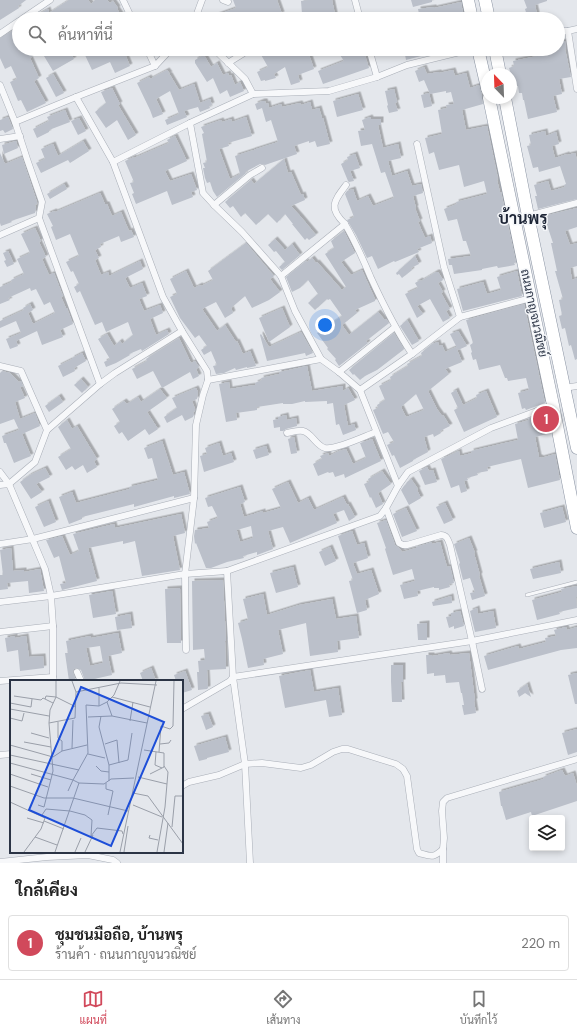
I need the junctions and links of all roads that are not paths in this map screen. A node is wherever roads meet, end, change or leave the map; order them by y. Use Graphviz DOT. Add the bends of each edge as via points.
graph roads {
  1 [pos="50,0"];
  2 [pos="123,0"];
  3 [pos="202,0"];
  4 [pos="355,0"];
  5 [pos="468,0"];
  6 [pos="485,0"];
  7 [pos="32,12"];
  8 [pos="129,12"];
  9 [pos="198,12"];
  10 [pos="358,12"];
  11 [pos="471,12"];
  12 [pos="488,12"];
  13 [pos="12,26"];
  14 [pos="577,29"];
  15 [pos="568,31"];
  16 [pos="0,34"];
  17 [pos="150,56"];
  18 [pos="164,56"];
  19 [pos="221,56"];
  20 [pos="239,56"];
  21 [pos="370,56"];
  22 [pos="445,56"];
  23 [pos="480,56"];
  24 [pos="496,56"];
  25 [pos="228,63"];
  26 [pos="155,66"];
  27 [pos="482,68"];
  28 [pos="499,68"];
  29 [pos="376,77"];
  30 [pos="0,85"];
  31 [pos="577,89"];
  32 [pos="253,94"];
  33 [pos="76,97"];
  34 [pos="490,104"];
  35 [pos="506,104"];
  36 [pos="15,122"];
  37 [pos="190,123"];
  38 [pos="20,136"];
  39 [pos="0,139"];
  40 [pos="418,144"];
  41 [pos="113,162"];
  42 [pos="262,168"];
  43 [pos="346,184"];
  44 [pos="577,203"];
  45 [pos="214,205"];
  46 [pos="528,216"];
  47 [pos="39,218"];
  48 [pos="345,224"];
  49 [pos="0,235"];
  50 [pos="281,276"];
  51 [pos="530,298"];
  52 [pos="460,317"];
  53 [pos="395,327"];
  54 [pos="182,331"];
  55 [pos="412,354"];
  56 [pos="321,359"];
  57 [pos="0,366"];
  58 [pos="339,372"];
  59 [pos="208,380"];
  60 [pos="100,384"];
  61 [pos="577,386"];
  62 [pos="564,388"];
  63 [pos="360,390"];
  64 [pos="553,405"];
  65 [pos="47,430"];
  66 [pos="376,432"];
  67 [pos="287,433"];
  68 [pos="577,448"];
  69 [pos="0,472"];
  70 [pos="9,484"];
  71 [pos="0,486"];
  72 [pos="398,486"];
  73 [pos="194,498"];
  74 [pos="574,500"];
  75 [pos="386,508"];
  76 [pos="577,528"];
  77 [pos="33,539"];
  78 [pos="0,544"];
  79 [pos="227,571"];
  80 [pos="185,574"];
  81 [pos="577,582"];
  82 [pos="527,595"];
  83 [pos="51,596"];
  84 [pos="0,602"];
  85 [pos="577,620"];
  86 [pos="53,626"];
  87 [pos="0,632"];
  88 [pos="472,641"];
  89 [pos="186,650"];
  90 [pos="77,672"];
  91 [pos="233,677"];
  92 [pos="53,679"];
  93 [pos="26,680"];
  94 [pos="81,680"];
  95 [pos="0,681"];
  96 [pos="10,681"];
  97 [pos="482,689"];
  98 [pos="183,708"];
  99 [pos="10,754"];
  100 [pos="0,755"];
  101 [pos="577,759"];
  102 [pos="246,764"];
  103 [pos="183,786"];
  104 [pos="443,849"];
  105 [pos="88,854"];
  106 [pos="0,862"];
  107 [pos="117,863"];
  108 [pos="250,863"];
  109 [pos="443,863"];
  1 -- 7 [label="street"];
  2 -- 8 [label="street"];
  3 -- 9 [label="street"];
  4 -- 10 [label="street"];
  5 -- 11 [label="highway"];
  6 -- 12 [label="highway"];
  13 -- 16 [label="street"];
  14 -- 15 [label="street"];
  15 -- 31 [label="street"];
  17 -- 26 [label="street"];
  18 -- 26 [label="street"];
  19 -- 25 [label="street"];
  20 -- 25 [label="street"];
  21 -- 29 [label="street"];
  22 -- 29 [label="street"];
  23 -- 27 [label="highway"];
  24 -- 28 [label="highway"];
  25 -- 32 [label="street" via="245,79"];
  26 -- 33 [label="street"];
  29 -- 32 [label="street" via="329,91"];
  30 -- 36 [label="street"];
  32 -- 37 [label="street"];
  33 -- 36 [label="street"];
  33 -- 41 [label="street"];
  34 -- 51 [label="highway, ถนนกาญจนวณิชย์"];
  35 -- 46 [label="highway, ถนนกาญจนวณิชย์"];
  36 -- 38 [label="street"];
  37 -- 41 [label="street"];
  37 -- 45 [label="street" via="203,192"];
  38 -- 39 [label="street"];
  38 -- 47 [label="street" via="42,202"];
  40 -- 52 [label="street" via="444,267"];
  41 -- 54 [label="street" via="163,297"];
  42 -- 45 [label="street"];
  43 -- 48 [label="street" via="335,199 334,205"];
  44 -- 46 [label="street"];
  45 -- 50 [label="street"];
  46 -- 62 [label="highway, ถนนกาญจนวณิชย์"];
  47 -- 49 [label="street"];
  47 -- 60 [label="street"];
  48 -- 50 [label="street"];
  48 -- 53 [label="street"];
  50 -- 56 [label="street" via="295,311"];
  51 -- 52 [label="street"];
  51 -- 64 [label="highway, ถนนกาญจนวณิชย์"];
  52 -- 55 [label="street"];
  53 -- 55 [label="street"];
  53 -- 58 [label="street"];
  54 -- 59 [label="street" via="207,371"];
  54 -- 60 [label="street"];
  55 -- 63 [label="street"];
  56 -- 58 [label="street"];
  56 -- 59 [label="street"];
  57 -- 65 [label="street" via="21,371"];
  58 -- 63 [label="street"];
  59 -- 73 [label="street" via="196,425"];
  60 -- 65 [label="street"];
  61 -- 62 [label="street"];
  62 -- 68 [label="highway, ถนนกาญจนวณิชย์"];
  63 -- 66 [label="street"];
  64 -- 72 [label="street" via="490,428 408,472"];
  64 -- 74 [label="highway, ถนนกาญจนวณิชย์"];
  65 -- 70 [label="street" via="35,462"];
  66 -- 67 [label="street" via="329,448 323,448 306,432"];
  66 -- 72 [label="street"];
  69 -- 70 [label="street"];
  70 -- 71 [label="street"];
  70 -- 77 [label="street"];
  72 -- 75 [label="street"];
  73 -- 77 [label="street"];
  73 -- 80 [label="street"];
  74 -- 76 [label="highway, ถนนกาญจนวณิชย์"];
  75 -- 79 [label="street" via="380,516"];
  75 -- 88 [label="street" via="402,544 407,545 440,535 446,537"];
  77 -- 78 [label="street"];
  77 -- 83 [label="street" via="45,569"];
  79 -- 80 [label="street"];
  79 -- 91 [label="street"];
  80 -- 83 [label="street"];
  80 -- 89 [label="street"];
  81 -- 82 [label="lane"];
  83 -- 84 [label="street"];
  83 -- 86 [label="street"];
  85 -- 88 [label="street"];
  86 -- 87 [label="street"];
  86 -- 92 [label="street"];
  88 -- 91 [label="street"];
  88 -- 97 [label="street"];
  90 -- 94 [label="street"];
  91 -- 98 [label="street"];
  91 -- 102 [label="street"];
  92 -- 93 [label="street"];
  95 -- 96 [label="street"];
  99 -- 100 [label="street"];
  101 -- 104 [label="street" via="447,798 443,802 442,811"];
  102 -- 103 [label="street"];
  102 -- 104 [label="street" via="262,763 301,768 333,752 348,749 396,764 403,769 406,776 416,849 419,853 430,856 437,855"];
  102 -- 108 [label="street"];
  104 -- 109 [label="street"];
  105 -- 106 [label="street"];
  105 -- 107 [label="street"];
}
